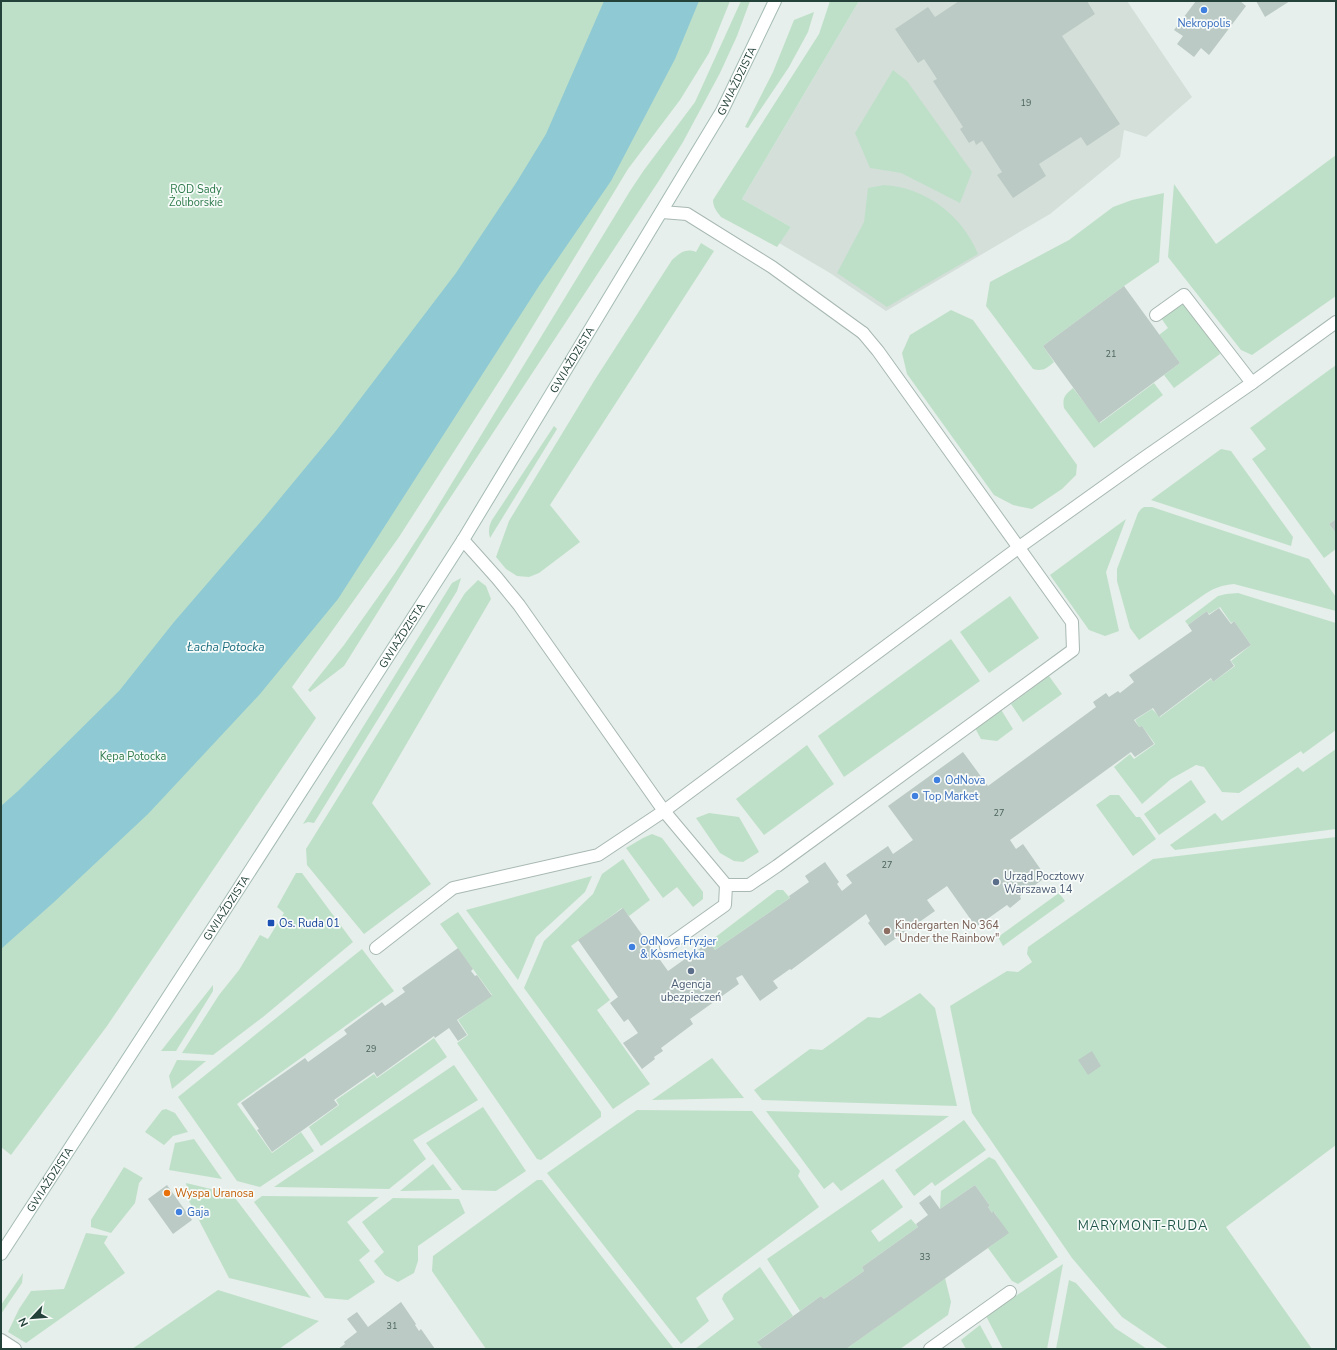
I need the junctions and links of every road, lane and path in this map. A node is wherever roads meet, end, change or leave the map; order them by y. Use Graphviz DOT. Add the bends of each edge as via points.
graph roads {
  1 [pos="775,1"];
  2 [pos="662,212"];
  3 [pos="1156,315"];
  4 [pos="1336,322"];
  5 [pos="1252,383"];
  6 [pos="463,540"];
  7 [pos="1018,548"];
  8 [pos="664,811"];
  9 [pos="726,885"];
  10 [pos="666,947"];
  11 [pos="376,948"];
  12 [pos="1,1254"];
  13 [pos="1010,1292"];
  14 [pos="1,1340"];
  15 [pos="15,1349"];
  16 [pos="930,1349"];
  1 -- 2 [label="street, GWIAŹDZISTA" via="722,112"];
  2 -- 6 [label="street, GWIAŹDZISTA"];
  2 -- 7 [label="street" via="687,214 772,267 863,333"];
  3 -- 5 [label="street" via="1184,294"];
  4 -- 5 [label="street"];
  5 -- 7 [label="street"];
  6 -- 8 [label="street" via="519,605"];
  6 -- 12 [label="street, GWIAŹDZISTA"];
  7 -- 8 [label="street"];
  7 -- 9 [label="street" via="1072,622 1073,650 778,866 749,885"];
  8 -- 9 [label="street"];
  8 -- 11 [label="street" via="598,855 453,888"];
  9 -- 10 [label="street" via="725,905"];
  13 -- 16 [label="street"];
  14 -- 15 [label="street"];
}
